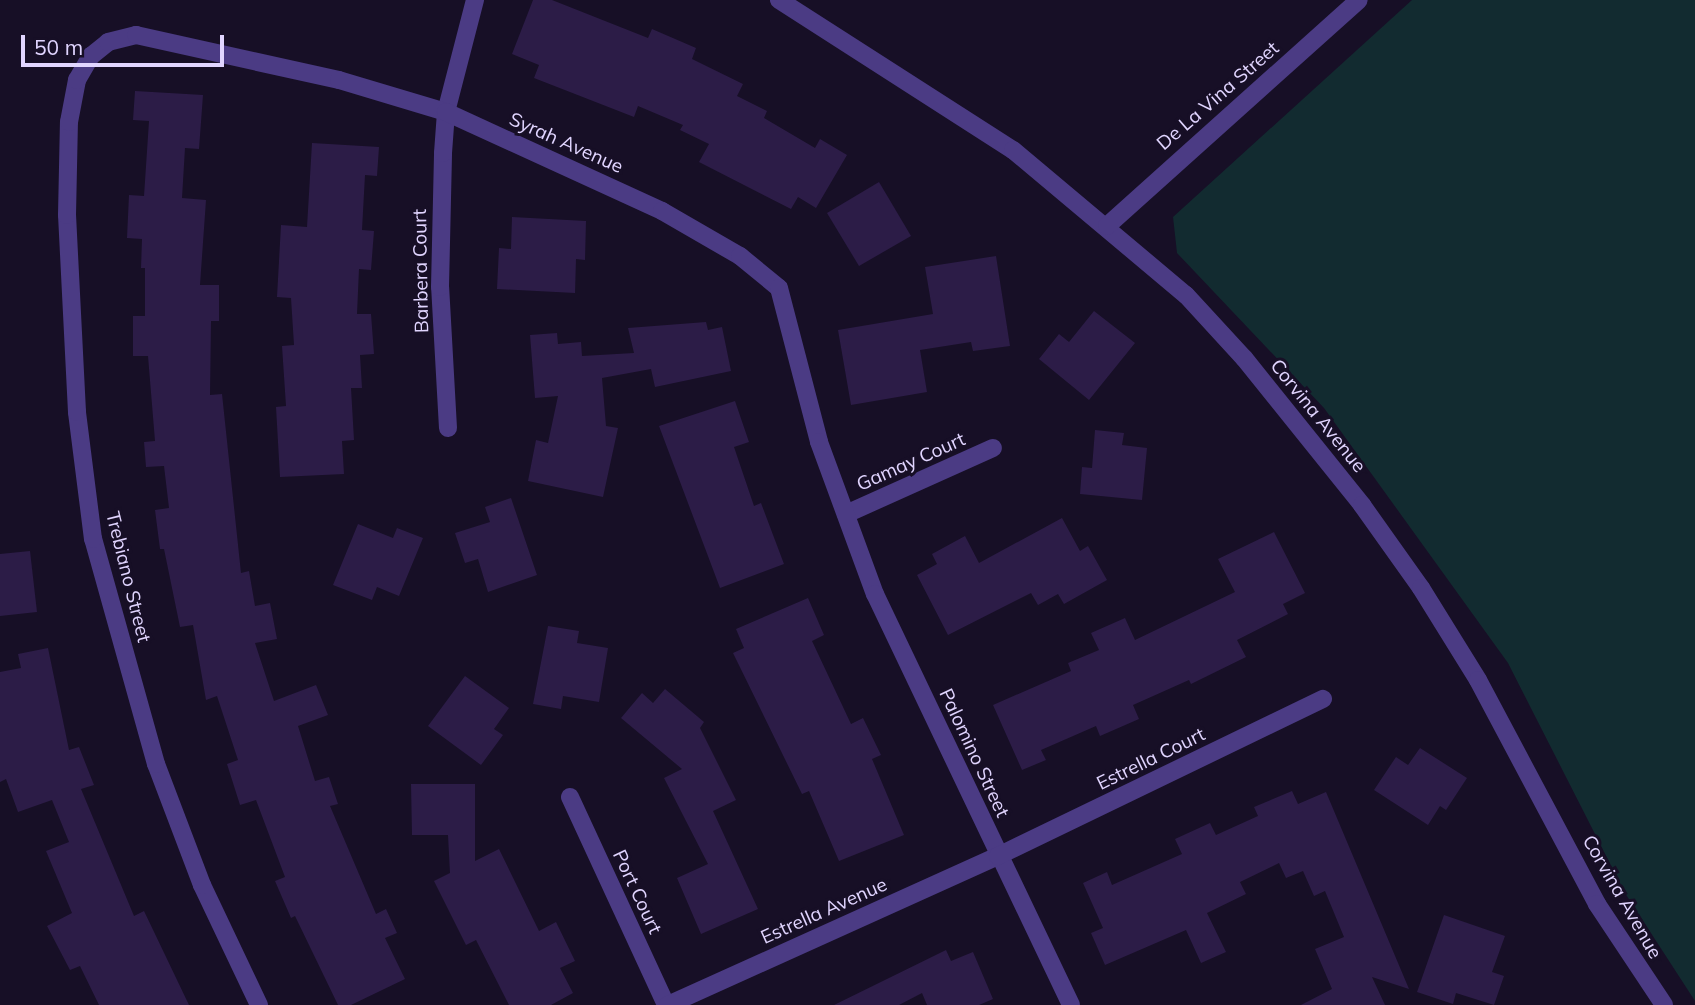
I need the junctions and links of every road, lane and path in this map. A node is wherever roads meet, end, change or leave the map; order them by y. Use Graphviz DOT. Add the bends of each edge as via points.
graph roads {
  1 [pos="475,0"];
  2 [pos="779,0"];
  3 [pos="1359,0"];
  4 [pos="91,56"];
  5 [pos="446,112"];
  6 [pos="1107,226"];
  7 [pos="448,428"];
  8 [pos="993,448"];
  9 [pos="846,514"];
  10 [pos="1323,699"];
  11 [pos="570,797"];
  12 [pos="998,856"];
  13 [pos="259,1005"];
  14 [pos="667,1005"];
  15 [pos="1071,1005"];
  16 [pos="1664,1005"];
  1 -- 5 [label="street, Barbera Court"];
  2 -- 6 [label="street, Corvina Avenue" via="1013,150"];
  3 -- 6 [label="street, De La Vina Street"];
  4 -- 5 [label="street, Syrah Avenue" via="108,41 136,34 339,80"];
  4 -- 13 [label="street, Trebiano Street" via="77,80 69,122 67,215 77,412 93,539 156,764 202,885"];
  5 -- 7 [label="street, Barbera Court" via="440,288"];
  5 -- 9 [label="street, Syrah Avenue" via="662,211 764,272 779,288 819,442"];
  6 -- 16 [label="street, Corvina Avenue" via="1186,295 1244,358 1362,505 1478,680 1597,904"];
  8 -- 9 [label="street, Gamay Court"];
  9 -- 12 [label="street, Palomino Street" via="875,594"];
  10 -- 12 [label="street, Estrella Court"];
  11 -- 14 [label="street, Port Court"];
  12 -- 14 [label="street, Estrella Avenue"];
  12 -- 15 [label="street, Palomino Street"];
}
